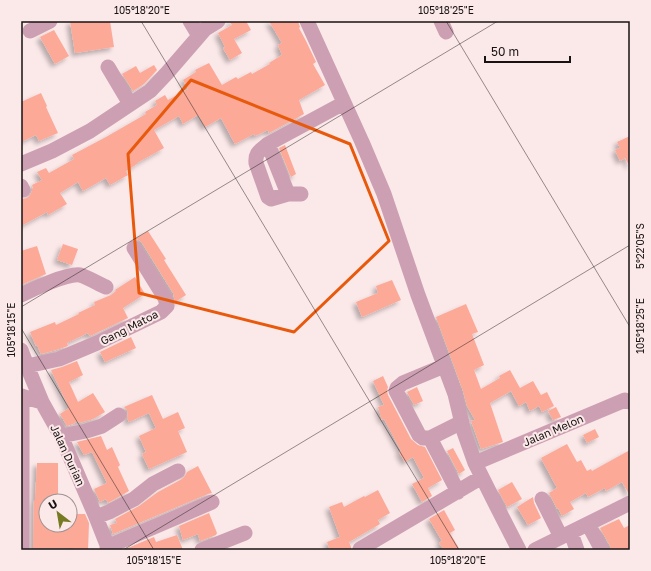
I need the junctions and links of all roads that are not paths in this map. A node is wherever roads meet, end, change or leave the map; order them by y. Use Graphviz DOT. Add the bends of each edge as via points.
graph roads {
  1 [pos="50,21"];
  2 [pos="190,21"];
  3 [pos="218,21"];
  4 [pos="307,21"];
  5 [pos="30,31"];
  6 [pos="199,36"];
  7 [pos="108,67"];
  8 [pos="344,103"];
  9 [pos="130,104"];
  10 [pos="21,164"];
  11 [pos="295,194"];
  12 [pos="134,248"];
  13 [pos="106,287"];
  14 [pos="21,295"];
  15 [pos="21,350"];
  16 [pos="26,366"];
  17 [pos="444,366"];
  18 [pos="22,396"];
  19 [pos="42,402"];
  20 [pos="630,402"];
  21 [pos="119,415"];
  22 [pos="462,422"];
  23 [pos="61,436"];
  24 [pos="430,438"];
  25 [pos="475,462"];
  26 [pos="178,472"];
  27 [pos="482,477"];
  28 [pos="458,492"];
  29 [pos="542,499"];
  30 [pos="212,502"];
  31 [pos="630,503"];
  32 [pos="96,517"];
  33 [pos="588,524"];
  34 [pos="245,533"];
  35 [pos="566,535"];
  36 [pos="108,548"];
  37 [pos="360,548"];
  38 [pos="22,550"];
  39 [pos="202,550"];
  40 [pos="519,550"];
  41 [pos="535,550"];
  42 [pos="577,550"];
  43 [pos="602,550"];
  1 -- 5 [label="street"];
  2 -- 6 [label="street"];
  3 -- 6 [label="street"];
  4 -- 8 [label="street"];
  6 -- 9 [label="street" via="150,91"];
  7 -- 9 [label="street"];
  8 -- 11 [label="street" via="268,144"];
  8 -- 17 [label="street" via="384,194"];
  9 -- 10 [label="street" via="90,131"];
  12 -- 16 [label="street, Gang Matoa" via="165,298 167,306 161,312 97,343 59,359"];
  13 -- 14 [label="street" via="81,275 71,275"];
  15 -- 16 [label="street, Jalan Durian"];
  16 -- 19 [label="street, Jalan Durian"];
  17 -- 22 [label="street"];
  17 -- 24 [label="street" via="403,383 396,391 419,435"];
  18 -- 19 [label="street"];
  18 -- 38 [label="street"];
  19 -- 23 [label="street, Jalan Durian"];
  20 -- 25 [label="street, Jalan Melon" via="625,400"];
  21 -- 23 [label="street" via="102,426"];
  22 -- 24 [label="street"];
  22 -- 25 [label="street"];
  23 -- 32 [label="street, Jalan Durian"];
  24 -- 28 [label="street"];
  25 -- 27 [label="street"];
  26 -- 32 [label="street" via="153,484 134,499"];
  27 -- 28 [label="street"];
  27 -- 40 [label="street"];
  28 -- 37 [label="street"];
  29 -- 35 [label="street"];
  30 -- 36 [label="street"];
  31 -- 33 [label="street"];
  32 -- 36 [label="street, Jalan Durian"];
  33 -- 35 [label="street"];
  33 -- 43 [label="street"];
  34 -- 39 [label="street"];
  35 -- 41 [label="street"];
  35 -- 42 [label="street"];
}
